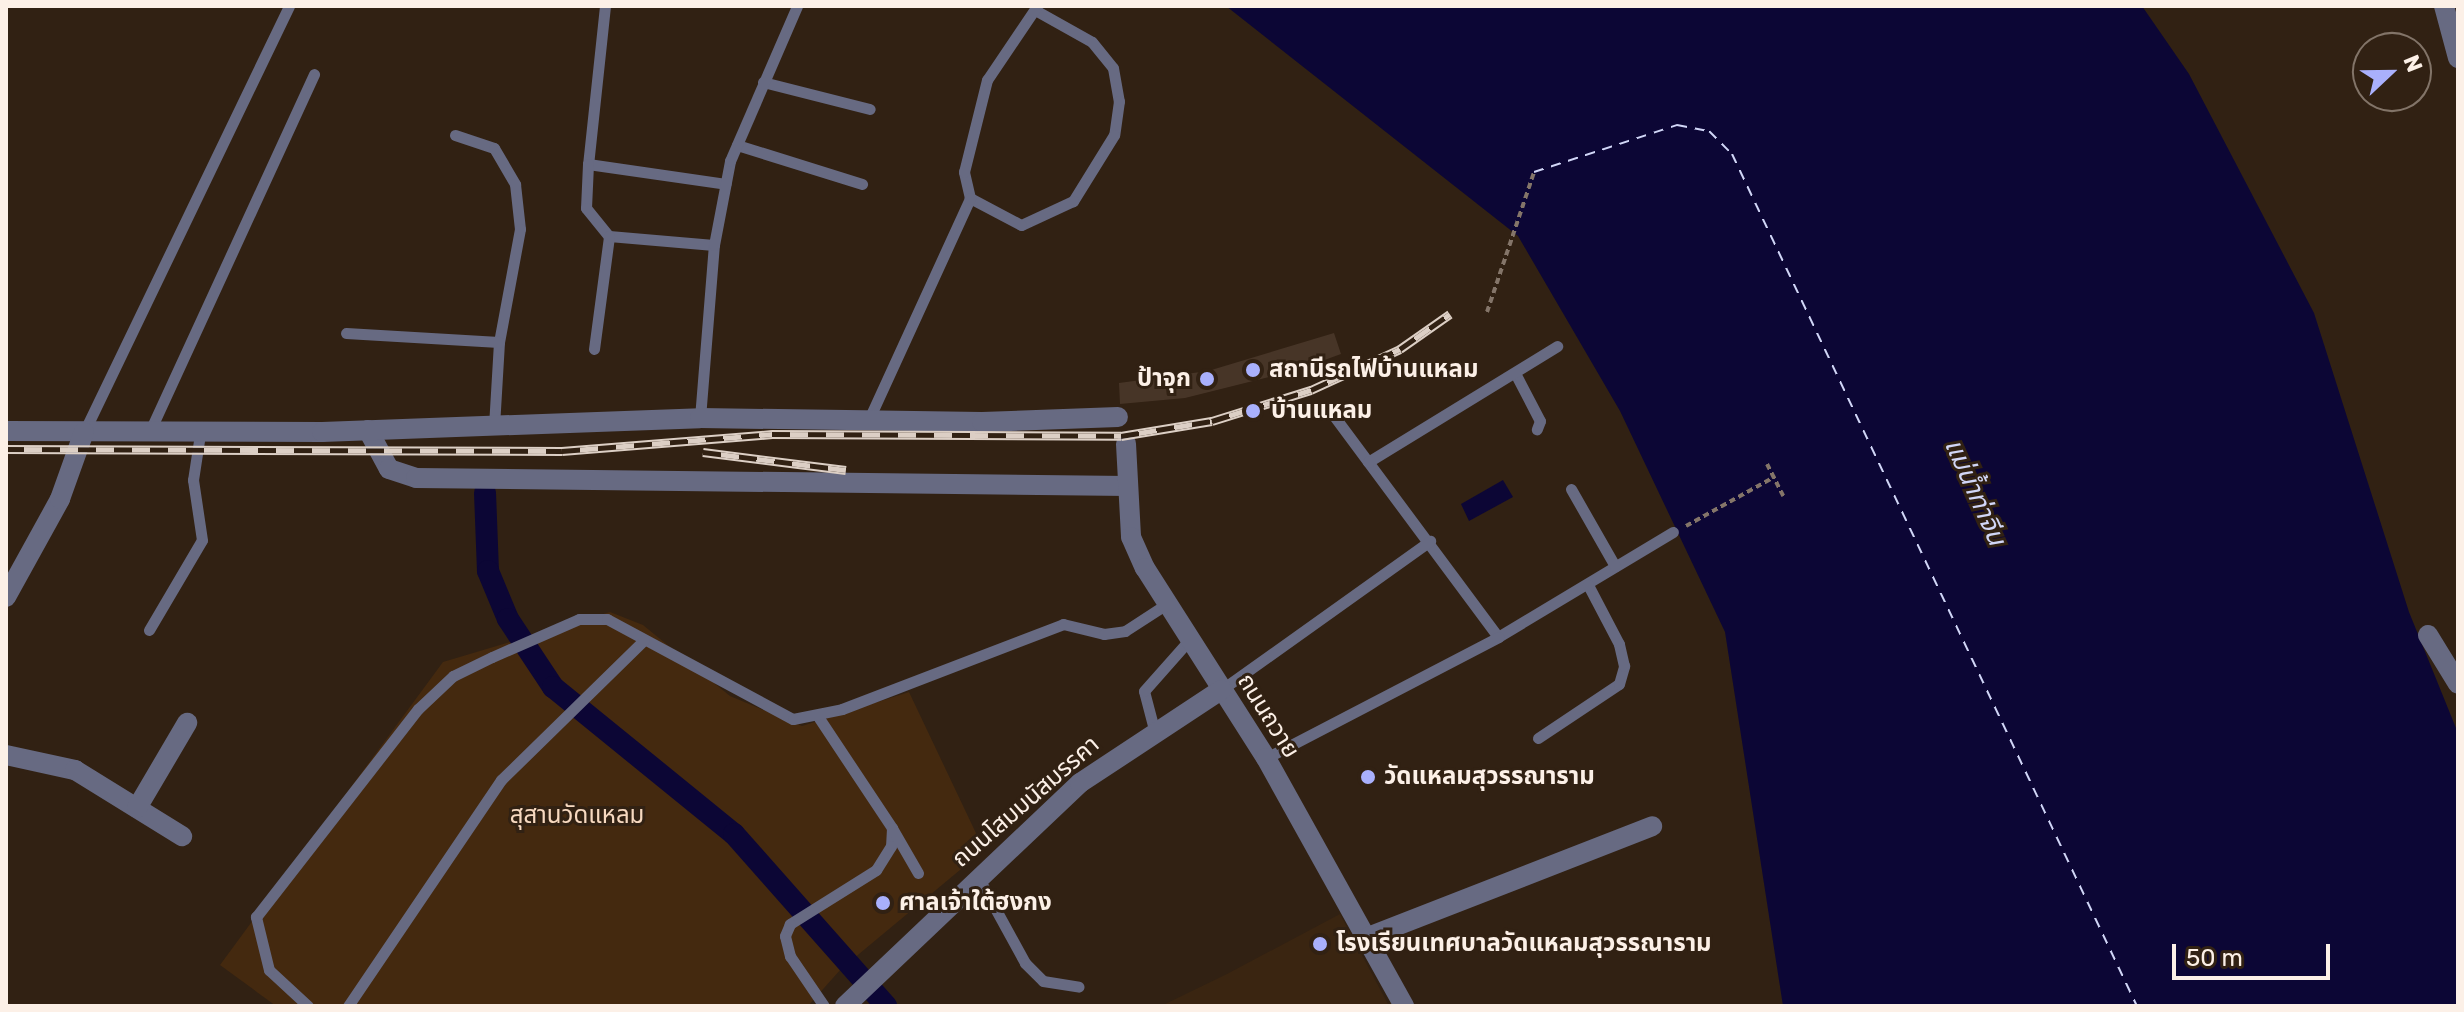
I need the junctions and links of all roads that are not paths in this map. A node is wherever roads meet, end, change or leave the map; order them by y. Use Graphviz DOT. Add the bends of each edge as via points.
graph roads {
  1 [pos="289,6"];
  2 [pos="605,6"];
  3 [pos="797,6"];
  4 [pos="2444,6"];
  5 [pos="1036,8"];
  6 [pos="2458,58"];
  7 [pos="314,74"];
  8 [pos="763,82"];
  9 [pos="870,109"];
  10 [pos="455,135"];
  11 [pos="737,145"];
  12 [pos="588,164"];
  13 [pos="726,184"];
  14 [pos="862,184"];
  15 [pos="970,198"];
  16 [pos="609,236"];
  17 [pos="714,245"];
  18 [pos="346,333"];
  19 [pos="499,342"];
  20 [pos="1557,346"];
  21 [pos="594,349"];
  22 [pos="1515,373"];
  23 [pos="1334,416"];
  24 [pos="1118,417"];
  25 [pos="700,418"];
  26 [pos="869,419"];
  27 [pos="494,425"];
  28 [pos="1537,429"];
  29 [pos="368,430"];
  30 [pos="6,431"];
  31 [pos="84,432"];
  32 [pos="149,433"];
  33 [pos="200,434"];
  34 [pos="1126,444"];
  35 [pos="1368,462"];
  36 [pos="1128,486"];
  37 [pos="1571,489"];
  38 [pos="1673,532"];
  39 [pos="1430,541"];
  40 [pos="1615,566"];
  41 [pos="1588,585"];
  42 [pos="6,597"];
  43 [pos="1165,605"];
  44 [pos="149,630"];
  45 [pos="2428,635"];
  46 [pos="1498,637"];
  47 [pos="1190,639"];
  48 [pos="644,640"];
  49 [pos="2458,684"];
  50 [pos="1221,690"];
  51 [pos="817,715"];
  52 [pos="187,723"];
  53 [pos="1155,733"];
  54 [pos="1538,738"];
  55 [pos="6,755"];
  56 [pos="1266,758"];
  57 [pos="137,808"];
  58 [pos="1652,826"];
  59 [pos="892,828"];
  60 [pos="182,836"];
  61 [pos="918,873"];
  62 [pos="977,876"];
  63 [pos="1368,937"];
  64 [pos="1079,987"];
  65 [pos="308,1006"];
  66 [pos="348,1006"];
  67 [pos="824,1006"];
  68 [pos="845,1006"];
  69 [pos="1404,1006"];
  1 -- 31 [label="lane"];
  2 -- 12 [label="lane"];
  3 -- 8 [label="lane"];
  4 -- 6 [label="street"];
  5 -- 15 [label="lane" via="987,80 964,172"];
  5 -- 15 [label="lane" via="1082,35 1113,68 1119,101 1114,135 1073,201 1045,219 1021,225"];
  7 -- 32 [label="lane"];
  8 -- 9 [label="lane"];
  8 -- 11 [label="lane"];
  10 -- 19 [label="lane" via="494,148 515,184 520,229"];
  11 -- 13 [label="lane"];
  11 -- 14 [label="lane"];
  12 -- 13 [label="lane"];
  12 -- 16 [label="lane" via="586,208"];
  13 -- 17 [label="lane"];
  15 -- 26 [label="lane"];
  16 -- 17 [label="lane"];
  16 -- 21 [label="lane"];
  17 -- 25 [label="lane"];
  18 -- 19 [label="lane"];
  19 -- 27 [label="lane"];
  20 -- 22 [label="lane"];
  22 -- 28 [label="lane" via="1540,421"];
  22 -- 35 [label="lane"];
  23 -- 35 [label="lane"];
  24 -- 26 [label="street"];
  25 -- 26 [label="street"];
  25 -- 27 [label="street"];
  27 -- 29 [label="street"];
  29 -- 33 [label="street"];
  29 -- 36 [label="street" via="389,469 416,478"];
  30 -- 31 [label="street"];
  31 -- 32 [label="street"];
  31 -- 42 [label="street" via="60,499"];
  32 -- 33 [label="street"];
  33 -- 44 [label="lane" via="193,480 202,540"];
  34 -- 36 [label="street, ถนนถวาย"];
  35 -- 39 [label="lane"];
  36 -- 43 [label="street, ถนนถวาย" via="1131,537"];
  37 -- 40 [label="lane"];
  38 -- 40 [label="lane"];
  39 -- 46 [label="lane"];
  39 -- 50 [label="lane"];
  40 -- 41 [label="lane"];
  41 -- 46 [label="lane"];
  41 -- 54 [label="lane" via="1619,644 1624,666 1619,684"];
  43 -- 47 [label="street, ถนนถวาย"];
  43 -- 51 [label="lane" via="1125,631 1052,627"];
  45 -- 49 [label="street"];
  46 -- 56 [label="lane"];
  47 -- 50 [label="street, ถนนถวาย"];
  47 -- 53 [label="lane" via="1144,691"];
  48 -- 51 [label="lane" via="768,710 793,719"];
  48 -- 65 [label="lane" via="607,619 579,619 453,676 418,709 256,917 269,970"];
  48 -- 66 [label="lane" via="501,780"];
  50 -- 53 [label="street, ถนนโสมมนัสมรรคา"];
  50 -- 56 [label="street, ถนนถวาย"];
  51 -- 59 [label="lane"];
  52 -- 57 [label="street"];
  53 -- 62 [label="street, ถนนโสมมนัสมรรคา" via="1080,783"];
  55 -- 57 [label="street" via="75,770"];
  56 -- 63 [label="street, ถนนถวาย"];
  57 -- 60 [label="street"];
  58 -- 63 [label="street"];
  59 -- 61 [label="lane"];
  59 -- 67 [label="lane" via="891,846 876,870 790,924 785,936 790,956"];
  62 -- 64 [label="lane" via="1025,963 1043,981"];
  62 -- 68 [label="street, ถนนโสมมนัสมรรคา"];
  63 -- 69 [label="street, ถนนถวาย"];
}
